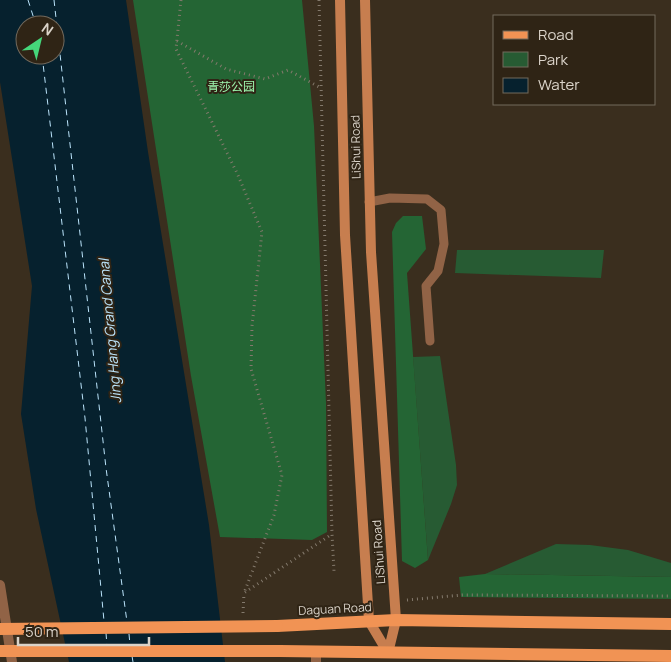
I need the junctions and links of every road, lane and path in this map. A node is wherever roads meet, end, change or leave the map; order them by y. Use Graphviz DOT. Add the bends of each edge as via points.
graph roads {
  1 [pos="181,0"];
  2 [pos="319,0"];
  3 [pos="340,0"];
  4 [pos="365,0"];
  5 [pos="177,41"];
  6 [pos="321,88"];
  7 [pos="369,202"];
  8 [pos="430,341"];
  9 [pos="332,534"];
  10 [pos="334,571"];
  11 [pos="0,585"];
  12 [pos="671,596"];
  13 [pos="394,602"];
  14 [pos="396,620"];
  15 [pos="369,621"];
  16 [pos="671,624"];
  17 [pos="0,629"];
  18 [pos="0,651"];
  19 [pos="671,656"];
  20 [pos="316,657"];
  21 [pos="388,658"];
  22 [pos="12,662"];
  1 -- 5 [label="path"];
  2 -- 6 [label="path"];
  3 -- 15 [label="main road, LiShui Road" via="345,235"];
  4 -- 7 [label="main road, LiShui Road"];
  5 -- 6 [label="path" via="226,69 265,79 288,70"];
  5 -- 9 [label="path" via="176,49 262,232 252,326 252,369 282,475 274,515 244,593"];
  6 -- 9 [label="path"];
  7 -- 8 [label="lane" via="390,198 427,199 441,210 444,244 438,271 426,286"];
  7 -- 13 [label="main road, LiShui Road"];
  9 -- 10 [label="path"];
  11 -- 22 [label="street"];
  12 -- 13 [label="path" via="462,595"];
  13 -- 14 [label="main road, LiShui Road"];
  14 -- 15 [label="main road, Daguan Road"];
  14 -- 16 [label="main road, Daguan Road"];
  14 -- 21 [label="main road, LiShui Road"];
  15 -- 17 [label="main road, Daguan Road, bridge" via="277,626"];
  15 -- 21 [label="main road, LiShui Road"];
  18 -- 20 [label="main road, bridge" via="280,651"];
  19 -- 21 [label="main road"];
  20 -- 21 [label="main road"];
}
